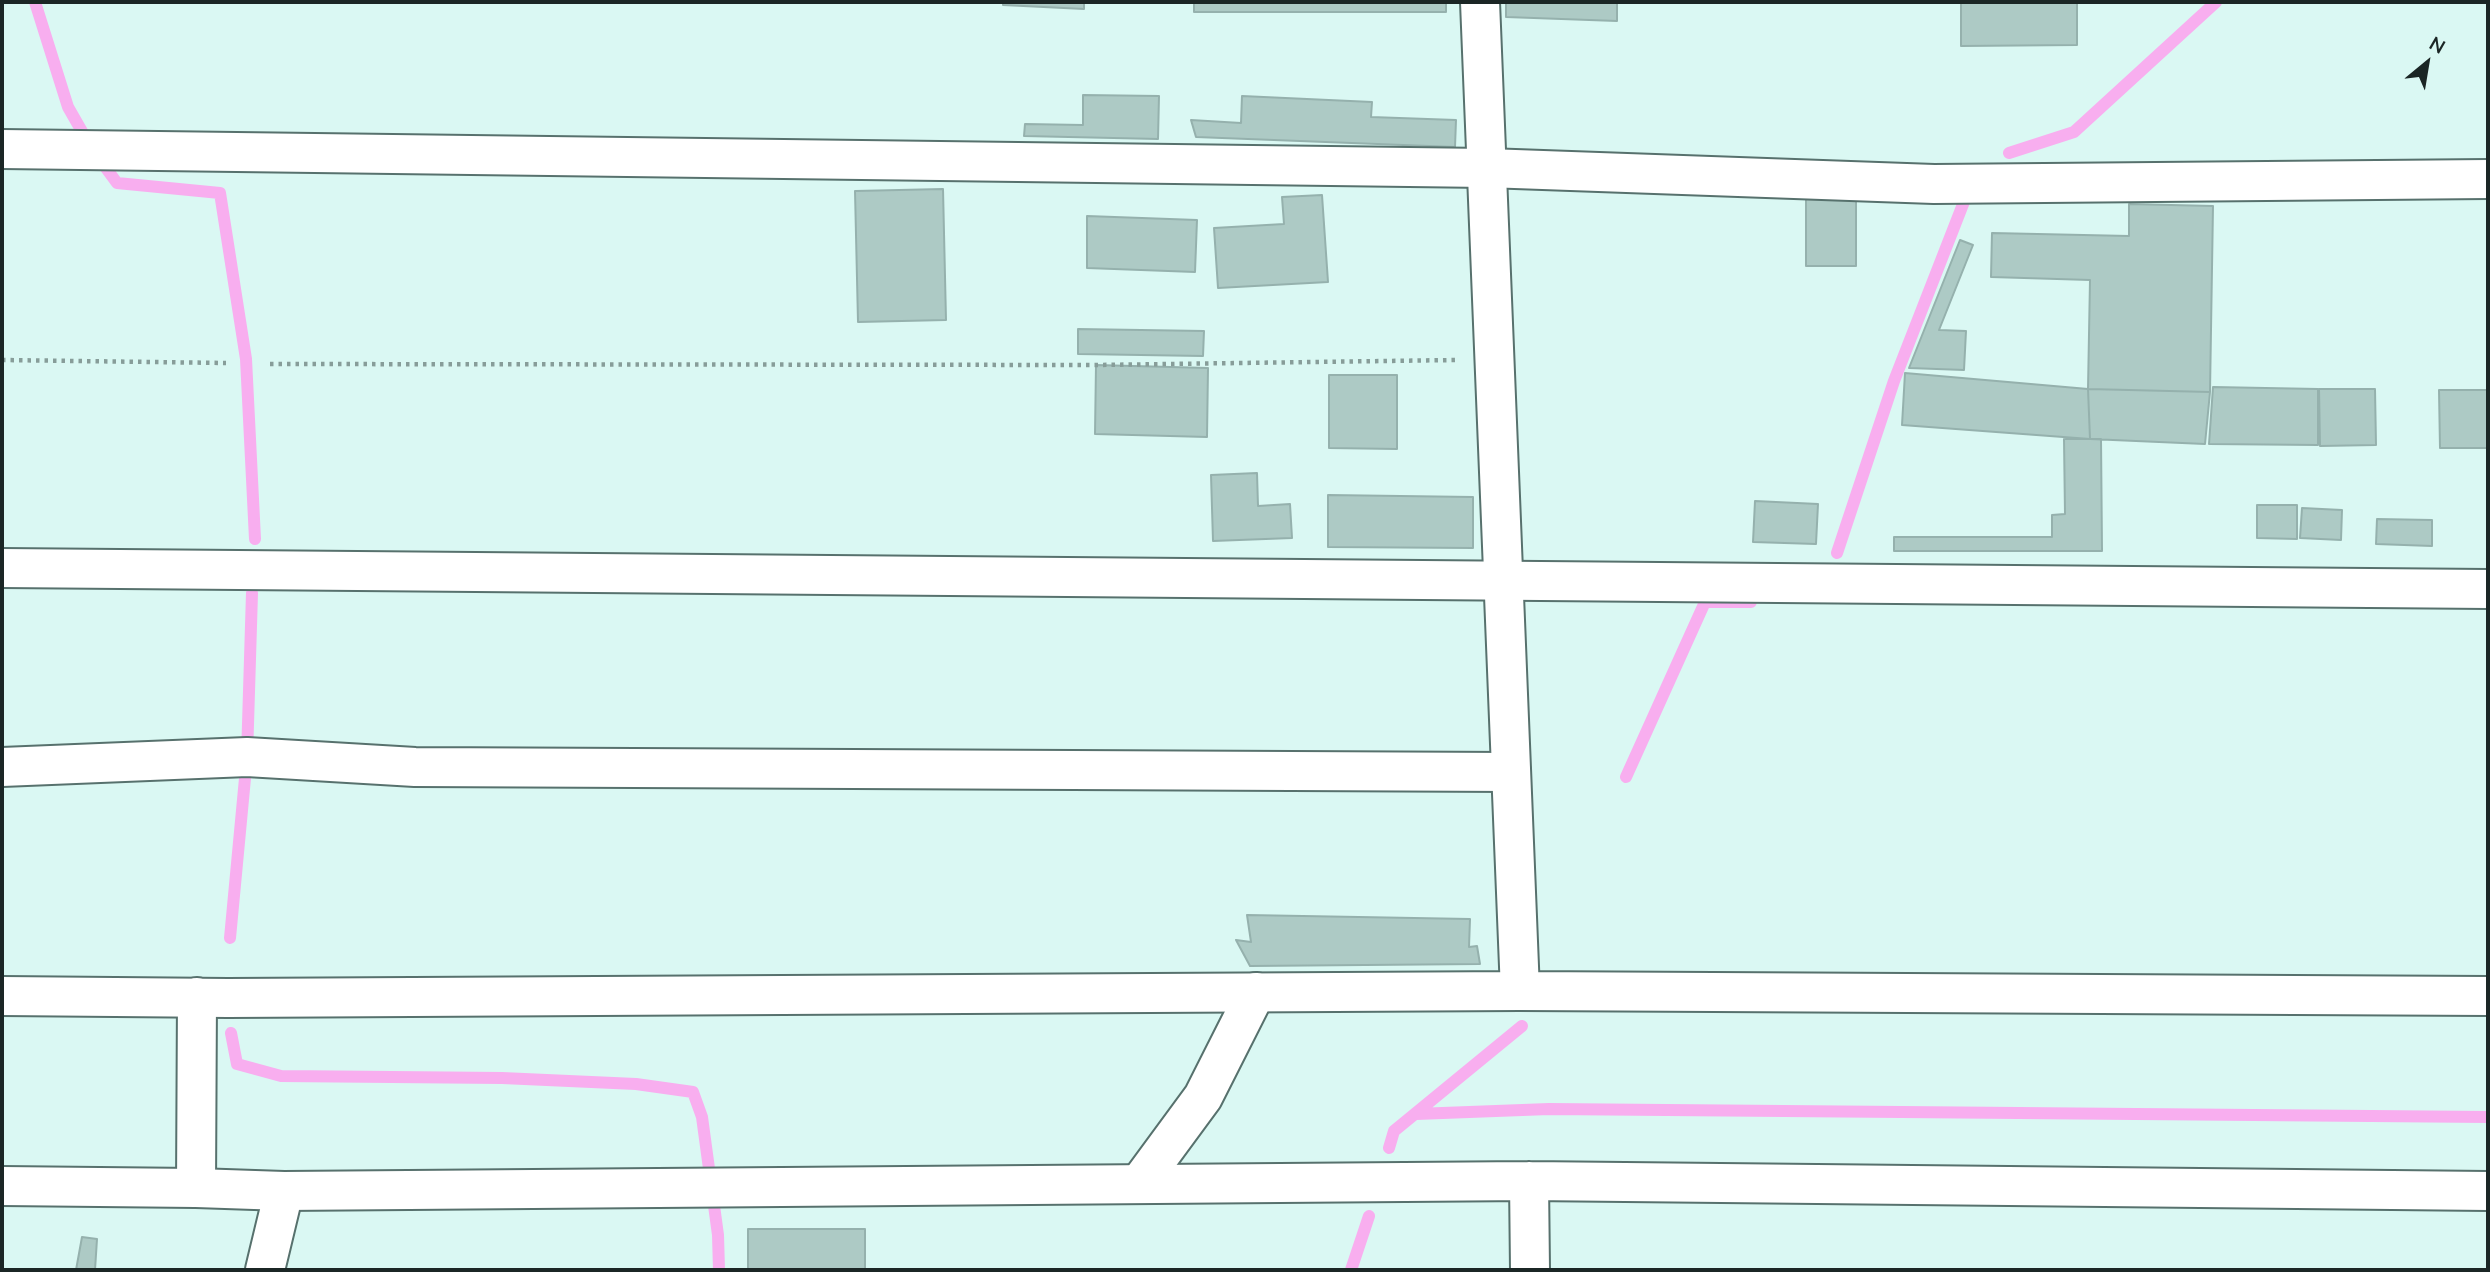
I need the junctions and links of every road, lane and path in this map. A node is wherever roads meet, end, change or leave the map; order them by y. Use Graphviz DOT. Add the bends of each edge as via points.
graph roads {
  1 [pos="1480,2"];
  2 [pos="2,149"];
  3 [pos="1487,168"];
  4 [pos="2488,179"];
  5 [pos="1494,359"];
  6 [pos="2,360"];
  7 [pos="226,363"];
  8 [pos="270,364"];
  9 [pos="2,569"];
  10 [pos="1503,580"];
  11 [pos="2488,589"];
  12 [pos="2,767"];
  13 [pos="1511,772"];
  14 [pos="1520,991"];
  15 [pos="1256,992"];
  16 [pos="2,996"];
  17 [pos="2488,996"];
  18 [pos="197,998"];
  19 [pos="1529,1181"];
  20 [pos="1139,1184"];
  21 [pos="2,1186"];
  22 [pos="196,1188"];
  23 [pos="284,1191"];
  24 [pos="2488,1191"];
  25 [pos="265,1270"];
  26 [pos="1530,1270"];
  1 -- 3 [label="street"];
  2 -- 3 [label="street"];
  3 -- 4 [label="street" via="1934,184"];
  3 -- 5 [label="street"];
  5 -- 8 [label="path" via="1096,365"];
  5 -- 10 [label="street"];
  6 -- 7 [label="path"];
  9 -- 10 [label="street"];
  10 -- 11 [label="street"];
  10 -- 13 [label="street"];
  12 -- 13 [label="street" via="247,757 429,768"];
  13 -- 14 [label="street"];
  14 -- 15 [label="street"];
  14 -- 17 [label="street"];
  15 -- 18 [label="street"];
  15 -- 20 [label="street" via="1203,1097"];
  16 -- 18 [label="street"];
  18 -- 22 [label="street"];
  19 -- 20 [label="street"];
  19 -- 24 [label="street"];
  19 -- 26 [label="street"];
  20 -- 23 [label="street"];
  21 -- 22 [label="street"];
  22 -- 23 [label="street"];
  23 -- 25 [label="street"];
}
